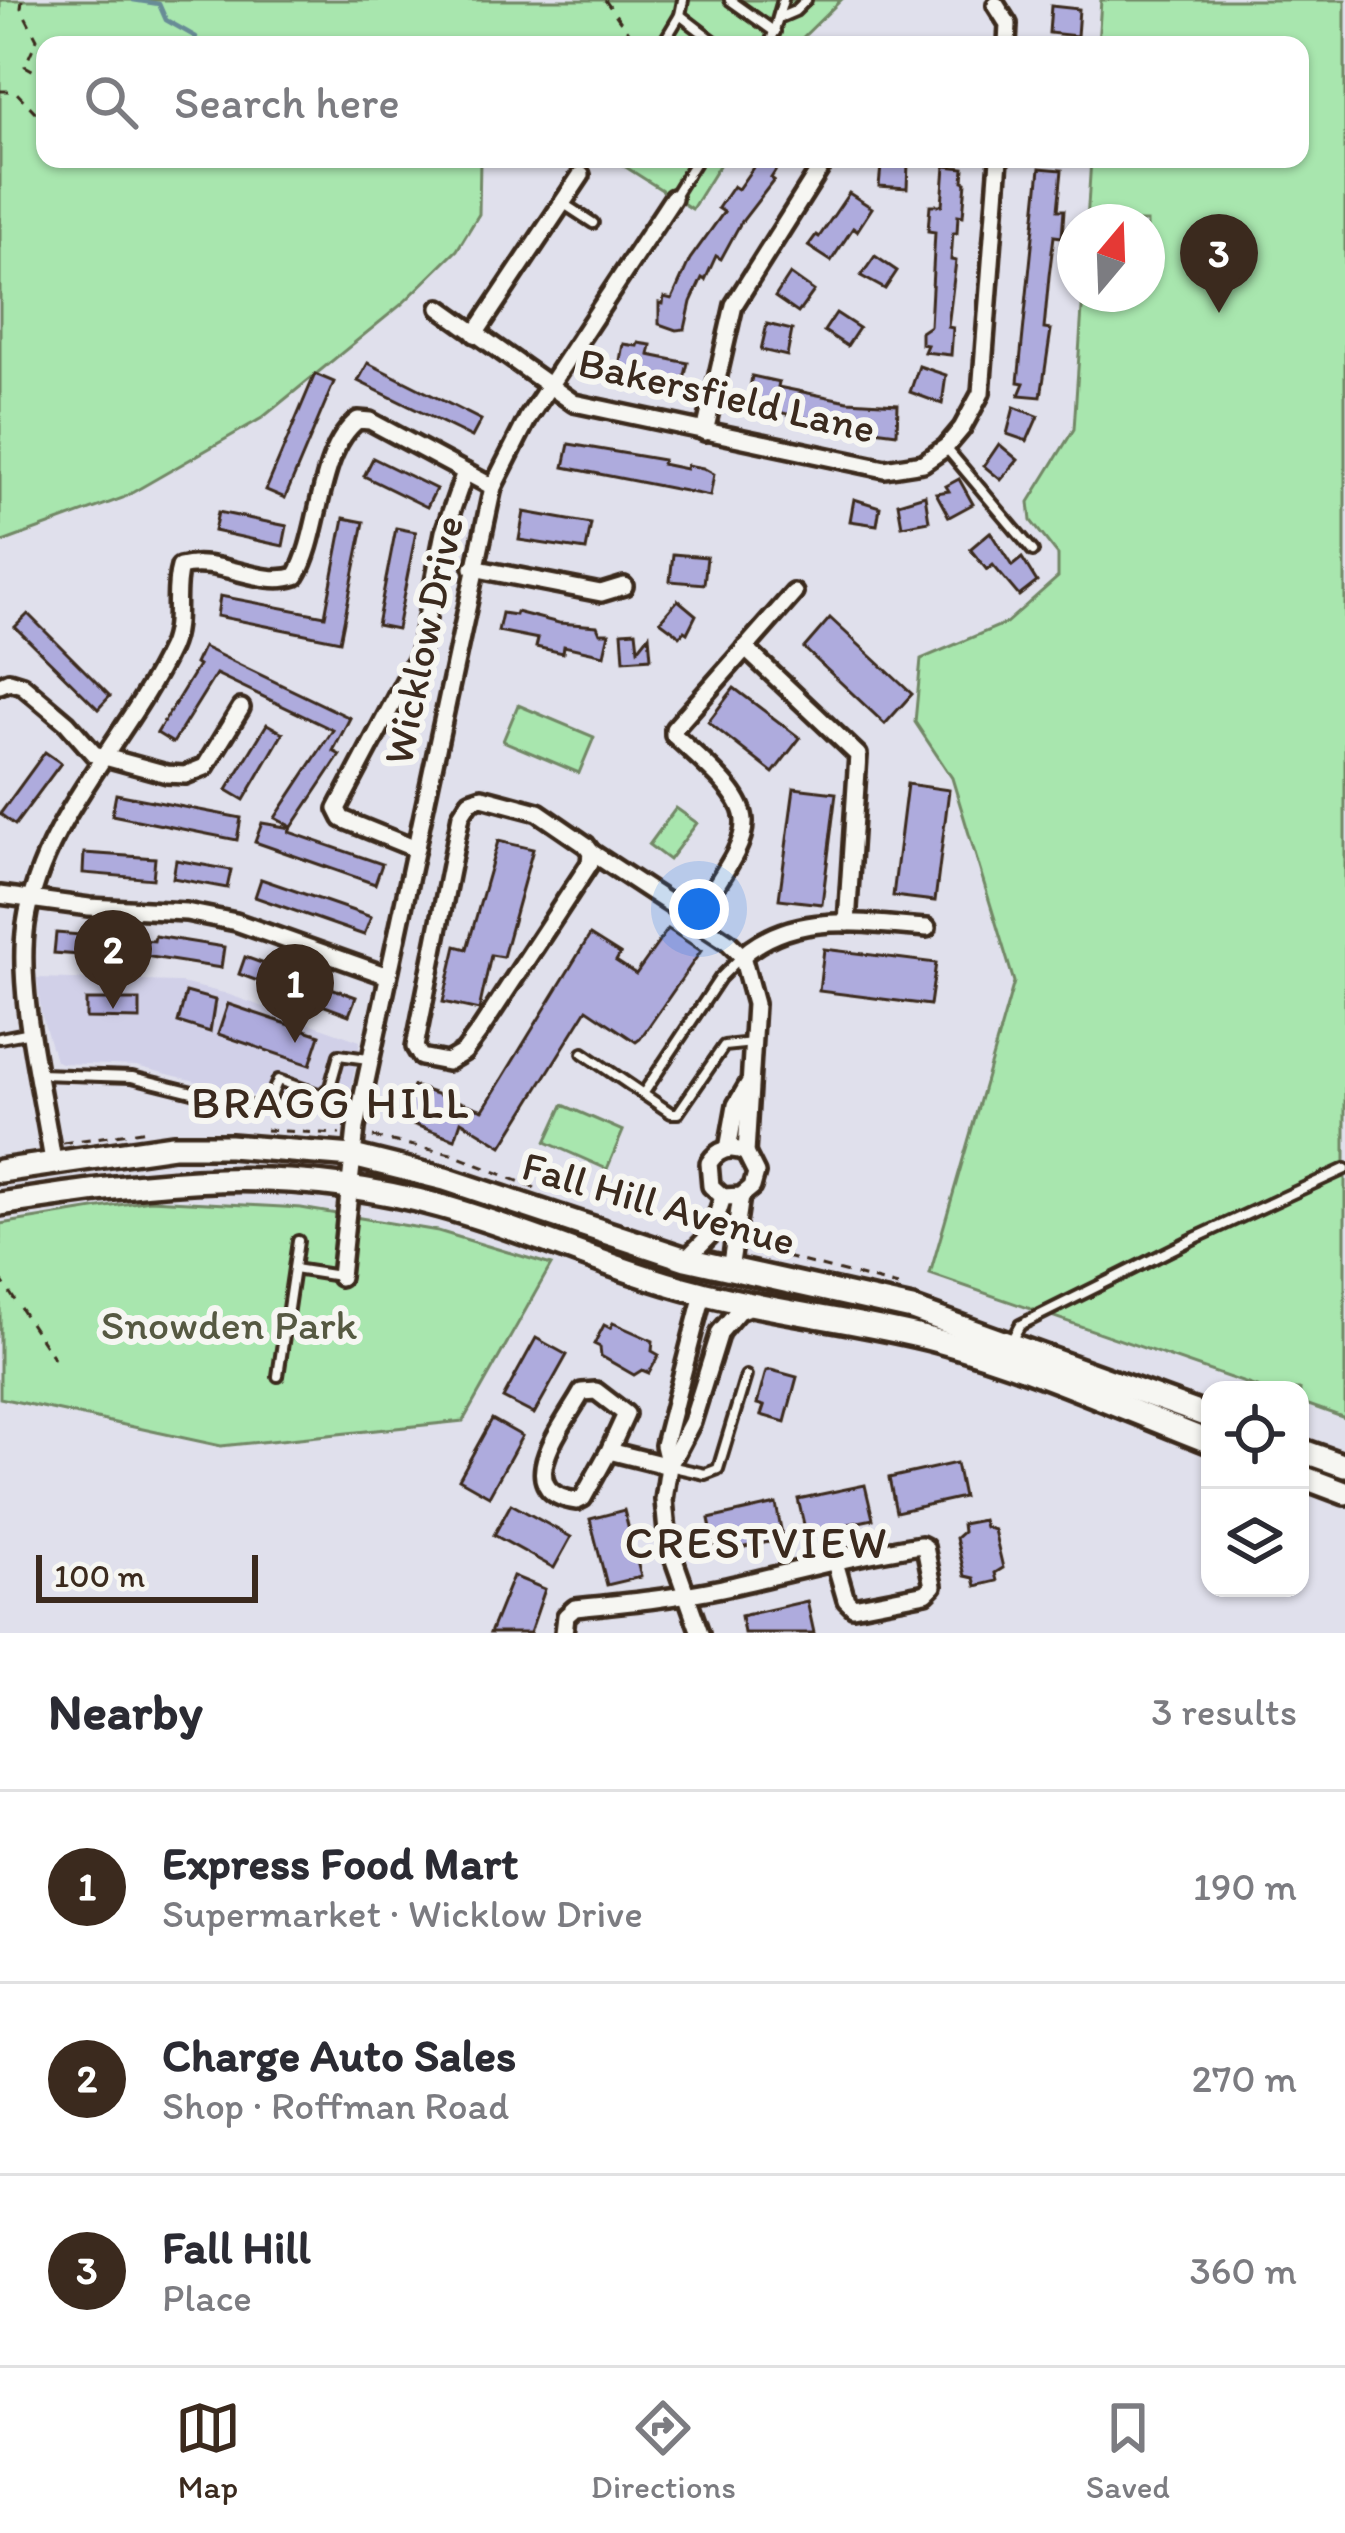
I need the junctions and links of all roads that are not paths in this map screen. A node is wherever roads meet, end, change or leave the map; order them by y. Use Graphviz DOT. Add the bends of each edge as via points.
graph roads {
  1 [pos="683,0"];
  2 [pos="730,0"];
  3 [pos="783,0"];
  4 [pos="806,0"];
  5 [pos="996,5"];
  6 [pos="680,15"];
  7 [pos="779,17"];
  8 [pos="775,32"];
  9 [pos="667,36"];
  10 [pos="707,36"];
  11 [pos="773,36"];
  12 [pos="1007,36"];
  13 [pos="691,168"];
  14 [pos="820,168"];
  15 [pos="998,168"];
  16 [pos="581,175"];
  17 [pos="673,198"];
  18 [pos="563,203"];
  19 [pos="593,223"];
  20 [pos="440,308"];
  21 [pos="476,334"];
  22 [pos="548,388"];
  23 [pos="705,432"];
  24 [pos="946,447"];
  25 [pos="465,472"];
  26 [pos="493,487"];
  27 [pos="1033,551"];
  28 [pos="473,568"];
  29 [pos="624,586"];
  30 [pos="794,593"];
  31 [pos="745,648"];
  32 [pos="0,686"];
  33 [pos="242,707"];
  34 [pos="103,759"];
  35 [pos="416,849"];
  36 [pos="592,852"];
  37 [pos="0,895"];
  38 [pos="31,899"];
  39 [pos="694,919"];
  40 [pos="848,923"];
  41 [pos="927,928"];
  42 [pos="742,956"];
  43 [pos="388,976"];
  44 [pos="33,1032"];
  45 [pos="0,1038"];
  46 [pos="753,1043"];
  47 [pos="583,1053"];
  48 [pos="370,1059"];
  49 [pos="39,1074"];
  50 [pos="750,1081"];
  51 [pos="643,1094"];
  52 [pos="728,1149"];
  53 [pos="746,1154"];
  54 [pos="352,1156"];
  55 [pos="53,1162"];
  56 [pos="1345,1169"];
  57 [pos="0,1171"];
  58 [pos="350,1186"];
  59 [pos="741,1196"];
  60 [pos="723,1197"];
  61 [pos="0,1204"];
  62 [pos="298,1241"];
  63 [pos="686,1258"];
  64 [pos="294,1269"];
  65 [pos="730,1270"];
  66 [pos="340,1276"];
  67 [pos="704,1294"];
  68 [pos="756,1304"];
  69 [pos="1010,1343"];
  70 [pos="278,1376"];
  71 [pos="746,1376"];
  72 [pos="1201,1414"];
  73 [pos="1201,1439"];
  74 [pos="609,1450"];
  75 [pos="1309,1453"];
  76 [pos="669,1466"];
  77 [pos="1345,1466"];
  78 [pos="1309,1479"];
  79 [pos="1345,1493"];
  80 [pos="835,1562"];
  81 [pos="686,1594"];
  82 [pos="564,1633"];
  83 [pos="700,1633"];
  1 -- 6 [label="lane"];
  2 -- 8 [label="lane"];
  3 -- 7 [label="lane"];
  4 -- 7 [label="lane"];
  5 -- 12 [label="street"];
  6 -- 9 [label="lane"];
  6 -- 10 [label="lane"];
  7 -- 8 [label="lane"];
  8 -- 11 [label="lane"];
  13 -- 17 [label="lane, Wicklow Drive"];
  14 -- 23 [label="street" via="734,305"];
  15 -- 24 [label="street" via="980,393"];
  16 -- 18 [label="street"];
  17 -- 22 [label="street, Wicklow Drive"];
  18 -- 19 [label="lane"];
  18 -- 21 [label="street"];
  20 -- 21 [label="street, Bakersfield Lane"];
  21 -- 22 [label="street, Bakersfield Lane"];
  22 -- 23 [label="street, Bakersfield Lane" via="580,405"];
  22 -- 26 [label="street, Wicklow Drive"];
  23 -- 24 [label="street, Bakersfield Lane" via="885,469 923,463"];
  24 -- 27 [label="lane"];
  25 -- 26 [label="street"];
  25 -- 34 [label="street" via="358,420 321,491 296,576 186,564 178,573 173,641"];
  25 -- 35 [label="street" via="420,652 337,809 342,819"];
  26 -- 28 [label="street, Wicklow Drive"];
  28 -- 29 [label="street" via="601,592"];
  28 -- 35 [label="street, Wicklow Drive"];
  30 -- 31 [label="street"];
  31 -- 39 [label="street" via="674,729 741,800 744,825 737,855"];
  31 -- 40 [label="street" via="859,755"];
  32 -- 34 [label="street" via="22,685"];
  33 -- 34 [label="street" via="196,772"];
  34 -- 38 [label="street" via="52,844"];
  35 -- 43 [label="street, Wicklow Drive"];
  36 -- 36 [label="street" via="538,812 482,796 470,801 415,1047 421,1057 446,1062 464,1052 587,871"];
  36 -- 39 [label="street"];
  37 -- 38 [label="street"];
  38 -- 43 [label="street" via="186,911"];
  38 -- 44 [label="street" via="24,938"];
  39 -- 42 [label="street"];
  40 -- 41 [label="street"];
  40 -- 42 [label="street" via="790,928"];
  42 -- 46 [label="street" via="755,1004"];
  42 -- 51 [label="lane"];
  43 -- 48 [label="street, Wicklow Drive"];
  44 -- 45 [label="lane"];
  44 -- 49 [label="street"];
  46 -- 50 [label="street"];
  46 -- 51 [label="lane" via="724,1046 678,1113"];
  47 -- 51 [label="lane"];
  48 -- 49 [label="lane" via="339,1055 321,1095 278,1080 261,1106 133,1077"];
  48 -- 54 [label="street, Wicklow Drive"];
  49 -- 55 [label="street"];
  50 -- 52 [label="street"];
  50 -- 53 [label="street"];
  52 -- 53 [label="street"];
  52 -- 60 [label="street" via="713,1156 707,1171"];
  53 -- 59 [label="street" via="756,1180"];
  54 -- 55 [label="main road, Fall Hill Avenue" via="173,1146"];
  54 -- 58 [label="street, Wicklow Drive"];
  54 -- 63 [label="main road, Fall Hill Avenue"];
  55 -- 57 [label="main road, Fall Hill Avenue"];
  56 -- 69 [label="lane" via="1020,1325"];
  58 -- 61 [label="main road, Fall Hill Avenue" via="181,1179"];
  58 -- 66 [label="street"];
  58 -- 67 [label="main road, Fall Hill Avenue" via="478,1217"];
  59 -- 60 [label="street"];
  59 -- 65 [label="street"];
  60 -- 63 [label="street" via="711,1234"];
  62 -- 64 [label="lane"];
  63 -- 65 [label="main road, Fall Hill Avenue"];
  64 -- 66 [label="lane"];
  64 -- 70 [label="lane"];
  65 -- 67 [label="main road"];
  65 -- 69 [label="main road, Fall Hill Avenue" via="912,1309"];
  67 -- 68 [label="main road, Fall Hill Avenue"];
  67 -- 76 [label="street" via="664,1445"];
  68 -- 73 [label="main road, Fall Hill Avenue" via="985,1355"];
  68 -- 76 [label="street" via="721,1328 692,1422"];
  69 -- 72 [label="main road, Fall Hill Avenue"];
  71 -- 76 [label="lane" via="718,1468 705,1474"];
  74 -- 74 [label="street" via="577,1501 542,1481 582,1391 596,1391 626,1414"];
  74 -- 76 [label="street"];
  75 -- 77 [label="main road"];
  76 -- 81 [label="street" via="666,1530"];
  78 -- 79 [label="main road"];
  80 -- 80 [label="street" via="921,1545 933,1586 853,1607"];
  80 -- 81 [label="street"];
  81 -- 82 [label="street" via="575,1608"];
  81 -- 83 [label="street"];
}
